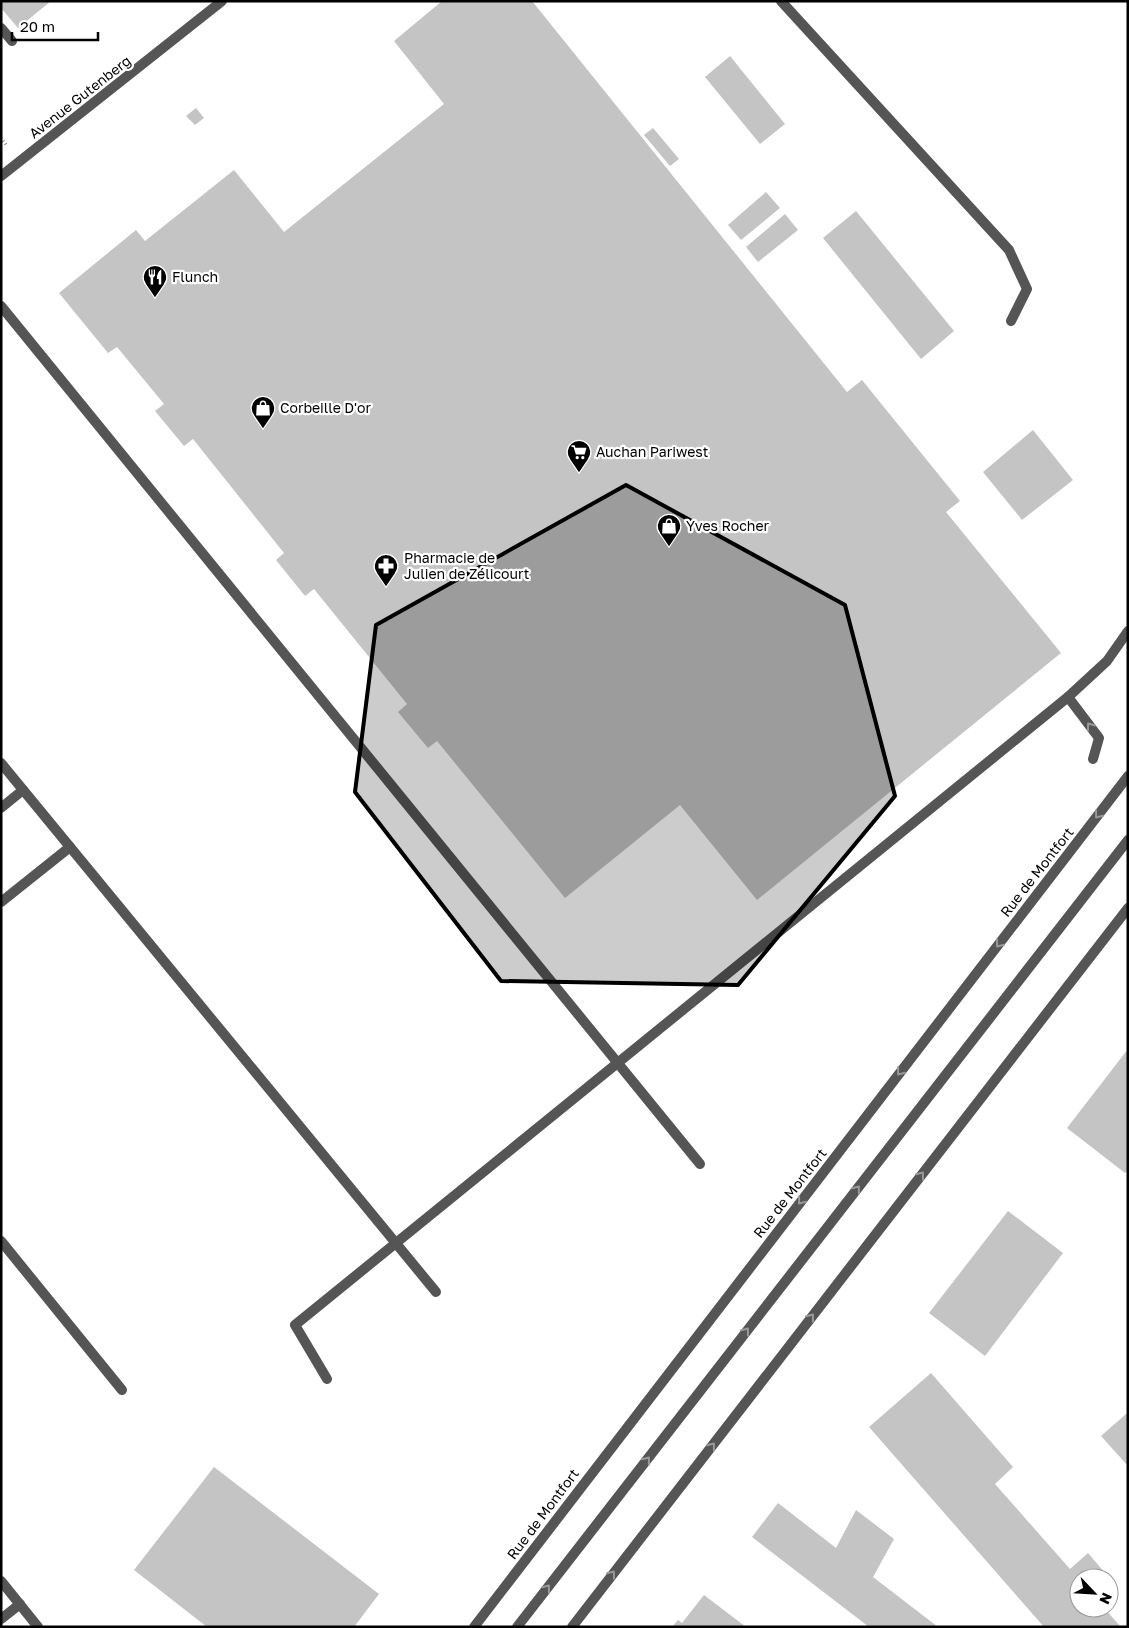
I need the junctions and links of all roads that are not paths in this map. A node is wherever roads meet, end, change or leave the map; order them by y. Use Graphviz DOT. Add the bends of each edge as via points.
graph roads {
  1 [pos="222,1"];
  2 [pos="781,1"];
  3 [pos="1,28"];
  4 [pos="12,41"];
  5 [pos="1,176"];
  6 [pos="1,306"];
  7 [pos="5,318"];
  8 [pos="1011,321"];
  9 [pos="1128,631"];
  10 [pos="1068,697"];
  11 [pos="1093,759"];
  12 [pos="1,764"];
  13 [pos="1128,776"];
  14 [pos="23,790"];
  15 [pos="1,808"];
  16 [pos="1128,840"];
  17 [pos="70,847"];
  18 [pos="1,902"];
  19 [pos="1128,908"];
  20 [pos="617,1062"];
  21 [pos="700,1164"];
  22 [pos="1,1241"];
  23 [pos="396,1244"];
  24 [pos="436,1292"];
  25 [pos="327,1379"];
  26 [pos="122,1390"];
  27 [pos="1,1581"];
  28 [pos="20,1604"];
  29 [pos="1,1619"];
  30 [pos="38,1627"];
  31 [pos="474,1627"];
  32 [pos="517,1627"];
  33 [pos="572,1627"];
  1 -- 5 [label="street, Avenue Gutenberg"];
  2 -- 8 [label="street" via="1009,250 1027,289"];
  3 -- 4 [label="street"];
  6 -- 7 [label="street"];
  7 -- 20 [label="street"];
  9 -- 10 [label="street" via="1107,661"];
  11 -- 10 [label="street, one-way" via="1099,738"];
  10 -- 20 [label="street"];
  12 -- 14 [label="street"];
  13 -- 31 [label="street, Rue de Montfort, one-way"];
  14 -- 15 [label="street"];
  14 -- 17 [label="street"];
  32 -- 16 [label="street, one-way"];
  17 -- 18 [label="street"];
  17 -- 23 [label="street"];
  33 -- 19 [label="street, one-way"];
  20 -- 21 [label="street"];
  20 -- 23 [label="street"];
  22 -- 26 [label="street"];
  23 -- 24 [label="street"];
  23 -- 25 [label="street" via="295,1326"];
  27 -- 28 [label="street"];
  28 -- 29 [label="street"];
  28 -- 30 [label="street"];
}
